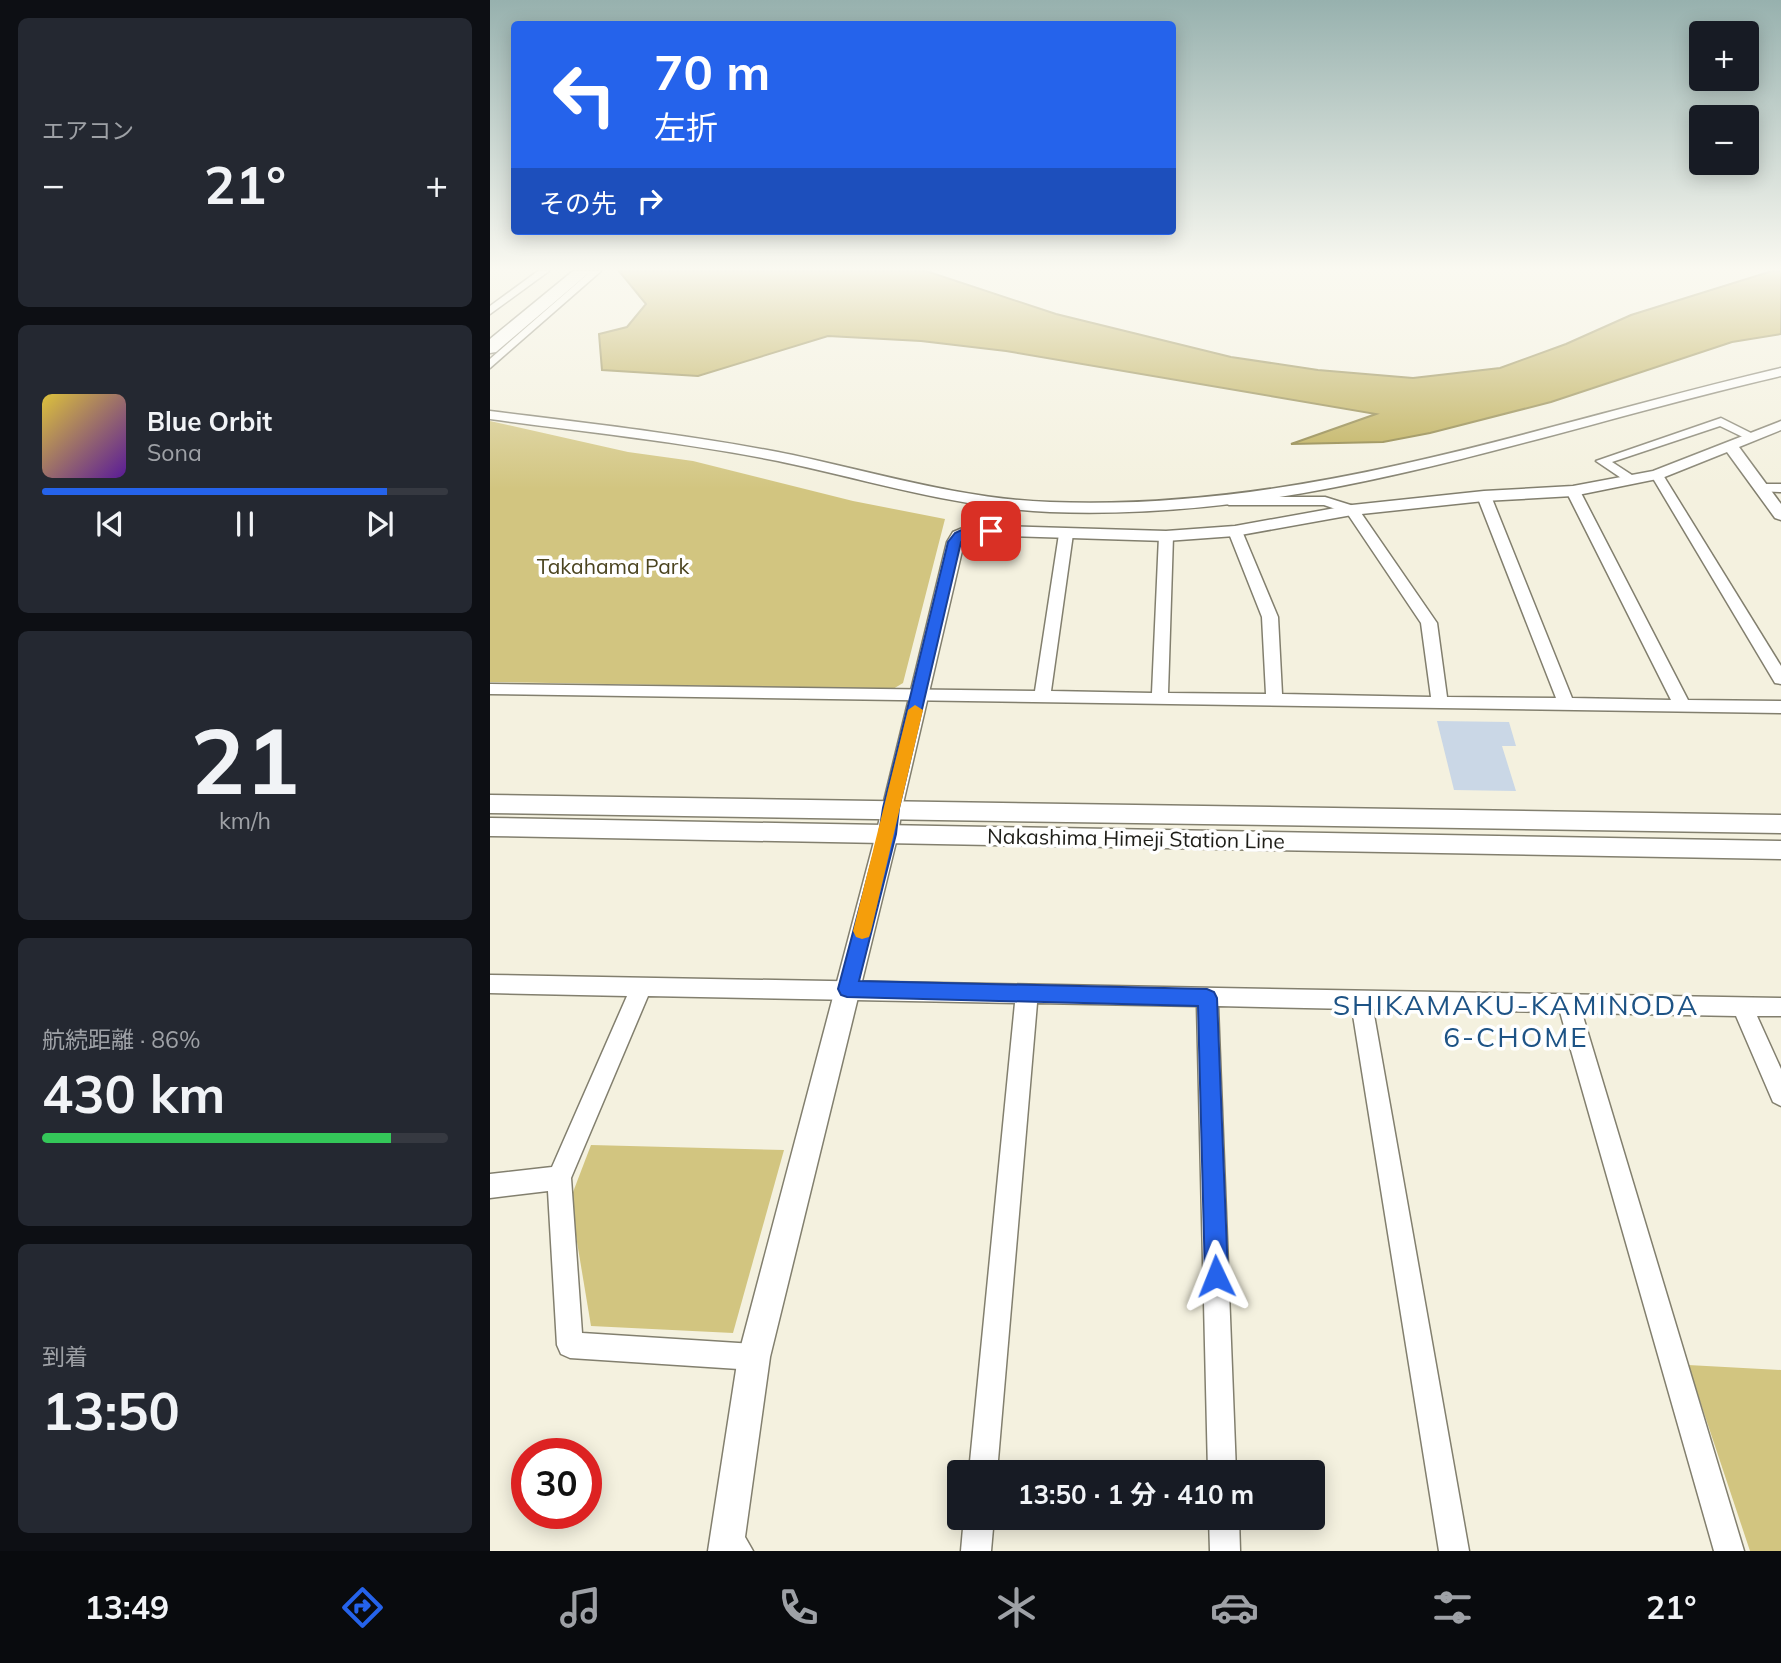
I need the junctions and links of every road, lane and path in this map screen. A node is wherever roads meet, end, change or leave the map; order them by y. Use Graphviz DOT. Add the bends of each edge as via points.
graph roads {
  1 [pos="515,343"];
  2 [pos="490,365"];
  3 [pos="1781,372"];
  4 [pos="490,415"];
  5 [pos="1781,425"];
  6 [pos="1753,437"];
  7 [pos="1730,446"];
  8 [pos="1657,475"];
  9 [pos="1630,480"];
  10 [pos="1761,488"];
  11 [pos="1781,488"];
  12 [pos="1573,491"];
  13 [pos="1483,496"];
  14 [pos="1215,502"];
  15 [pos="1352,510"];
  16 [pos="1781,515"];
  17 [pos="1236,531"];
  18 [pos="1066,534"];
  19 [pos="1166,536"];
  20 [pos="1781,679"];
  21 [pos="490,689"];
  22 [pos="919,695"];
  23 [pos="1042,697"];
  24 [pos="1160,699"];
  25 [pos="1274,700"];
  26 [pos="1440,703"];
  27 [pos="1566,704"];
  28 [pos="1682,705"];
  29 [pos="1781,707"];
  30 [pos="490,804"];
  31 [pos="891,808"];
  32 [pos="1781,824"];
  33 [pos="490,827"];
  34 [pos="887,834"];
  35 [pos="1781,850"];
  36 [pos="490,984"];
  37 [pos="642,986"];
  38 [pos="847,989"];
  39 [pos="1027,992"];
  40 [pos="1207,998"];
  41 [pos="1361,999"];
  42 [pos="1568,1002"];
  43 [pos="1743,1007"];
  44 [pos="1781,1007"];
  45 [pos="1781,1095"];
  46 [pos="559,1178"];
  47 [pos="490,1186"];
  48 [pos="754,1357"];
  49 [pos="984,1460"];
  50 [pos="1222,1460"];
  51 [pos="978,1530"];
  52 [pos="1224,1530"];
  53 [pos="728,1551"];
  54 [pos="976,1551"];
  55 [pos="1225,1551"];
  56 [pos="1454,1551"];
  57 [pos="1729,1551"];
  1 -- 2 [label="street"];
  3 -- 14 [label="street" via="1471,454 1316,488"];
  4 -- 14 [label="street" via="776,457 956,498 1049,507"];
  5 -- 6 [label="street"];
  6 -- 7 [label="street"];
  6 -- 9 [label="street" via="1721,422 1602,461"];
  7 -- 8 [label="street"];
  7 -- 10 [label="street"];
  8 -- 9 [label="street"];
  8 -- 20 [label="street"];
  9 -- 12 [label="street"];
  10 -- 11 [label="street"];
  10 -- 16 [label="street"];
  12 -- 13 [label="street"];
  12 -- 28 [label="street"];
  13 -- 15 [label="street"];
  13 -- 27 [label="street"];
  14 -- 15 [label="street" via="1325,501"];
  15 -- 17 [label="street"];
  15 -- 26 [label="street" via="1429,623"];
  17 -- 19 [label="street"];
  17 -- 25 [label="street" via="1270,617"];
  18 -- 19 [label="street"];
  18 -- 22 [label="street" via="970,530 959,535"];
  18 -- 23 [label="street"];
  19 -- 24 [label="street"];
  21 -- 22 [label="street"];
  22 -- 23 [label="street"];
  22 -- 31 [label="street"];
  23 -- 24 [label="street"];
  24 -- 25 [label="street"];
  25 -- 26 [label="street"];
  26 -- 27 [label="street"];
  27 -- 28 [label="street"];
  28 -- 29 [label="street"];
  30 -- 31 [label="main road, Nakashima Himeji Station Line"];
  31 -- 32 [label="main road, Nakashima Himeji Station Line"];
  31 -- 34 [label="street"];
  33 -- 34 [label="main road, Nakashima Himeji Station Line"];
  34 -- 35 [label="main road, Nakashima Himeji Station Line"];
  34 -- 38 [label="street"];
  36 -- 37 [label="street"];
  37 -- 38 [label="street"];
  37 -- 46 [label="street"];
  38 -- 39 [label="street"];
  38 -- 48 [label="street"];
  39 -- 40 [label="street"];
  39 -- 49 [label="street"];
  40 -- 41 [label="street"];
  40 -- 50 [label="street"];
  41 -- 42 [label="street"];
  41 -- 56 [label="street"];
  42 -- 43 [label="street"];
  42 -- 57 [label="street"];
  43 -- 44 [label="street"];
  43 -- 45 [label="street"];
  46 -- 47 [label="street"];
  46 -- 48 [label="street" via="570,1345"];
  48 -- 53 [label="street"];
  51 -- 54 [label="street"];
  52 -- 55 [label="street"];
}
